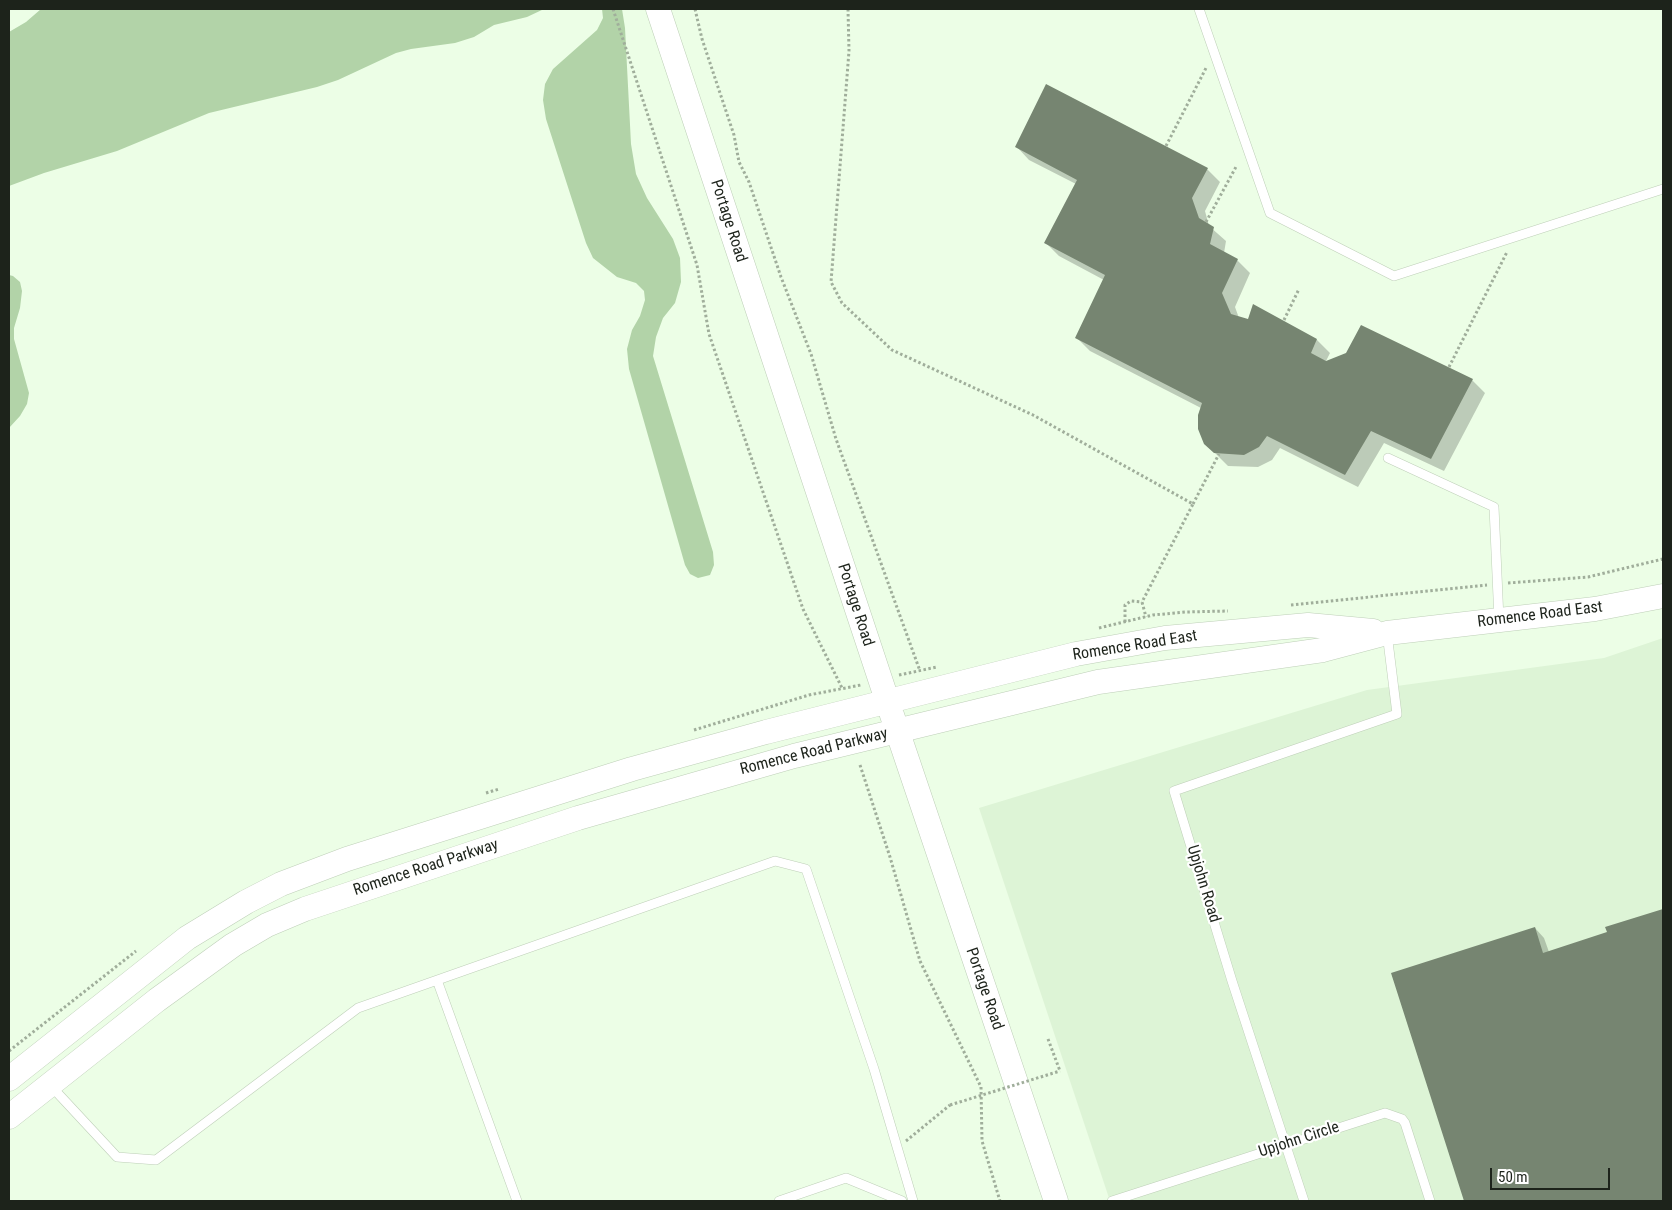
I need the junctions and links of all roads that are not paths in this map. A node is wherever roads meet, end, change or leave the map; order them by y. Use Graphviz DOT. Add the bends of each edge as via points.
graph roads {
  1 [pos="658,9"];
  2 [pos="1200,9"];
  3 [pos="1663,189"];
  4 [pos="1388,458"];
  5 [pos="1663,596"];
  6 [pos="1499,620"];
  7 [pos="1387,633"];
  8 [pos="888,703"];
  9 [pos="897,730"];
  10 [pos="437,980"];
  11 [pos="31,1062"];
  12 [pos="9,1079"];
  13 [pos="50,1084"];
  14 [pos="9,1116"];
  15 [pos="1286,1144"];
  16 [pos="517,1201"];
  17 [pos="779,1201"];
  18 [pos="902,1201"];
  19 [pos="913,1201"];
  20 [pos="1056,1201"];
  21 [pos="1112,1201"];
  22 [pos="1304,1201"];
  23 [pos="1430,1201"];
  1 -- 8 [label="street, Portage Road"];
  2 -- 3 [label="lane" via="1270,213 1394,276"];
  4 -- 6 [label="lane" via="1494,506"];
  5 -- 6 [label="street, Romence Road East" via="1595,609"];
  6 -- 7 [label="street, Romence Road East"];
  7 -- 8 [label="street, Romence Road East" via="1308,624 1165,638 1076,654"];
  7 -- 9 [label="street, Romence Road East" via="1323,650 1098,682"];
  7 -- 15 [label="lane, Upjohn Road" via="1397,714 1174,790"];
  8 -- 9 [label="street, Portage Road"];
  8 -- 11 [label="street, Romence Road Parkway" via="632,769 347,859 281,884 187,938"];
  9 -- 13 [label="street, Romence Road Parkway" via="631,801 305,909 233,945"];
  9 -- 20 [label="street, Portage Road"];
  10 -- 13 [label="lane" via="358,1008 156,1160 117,1158"];
  10 -- 16 [label="lane"];
  10 -- 19 [label="lane" via="775,861 806,869 874,1069"];
  11 -- 12 [label="street, Romence Road Parkway"];
  11 -- 13 [label="street"];
  13 -- 14 [label="street, Romence Road Parkway"];
  15 -- 21 [label="lane, Upjohn Circle"];
  15 -- 22 [label="lane, Upjohn Road"];
  15 -- 23 [label="lane, Upjohn Circle" via="1378,1114 1392,1114 1405,1124"];
  17 -- 18 [label="lane" via="846,1178"];
}
